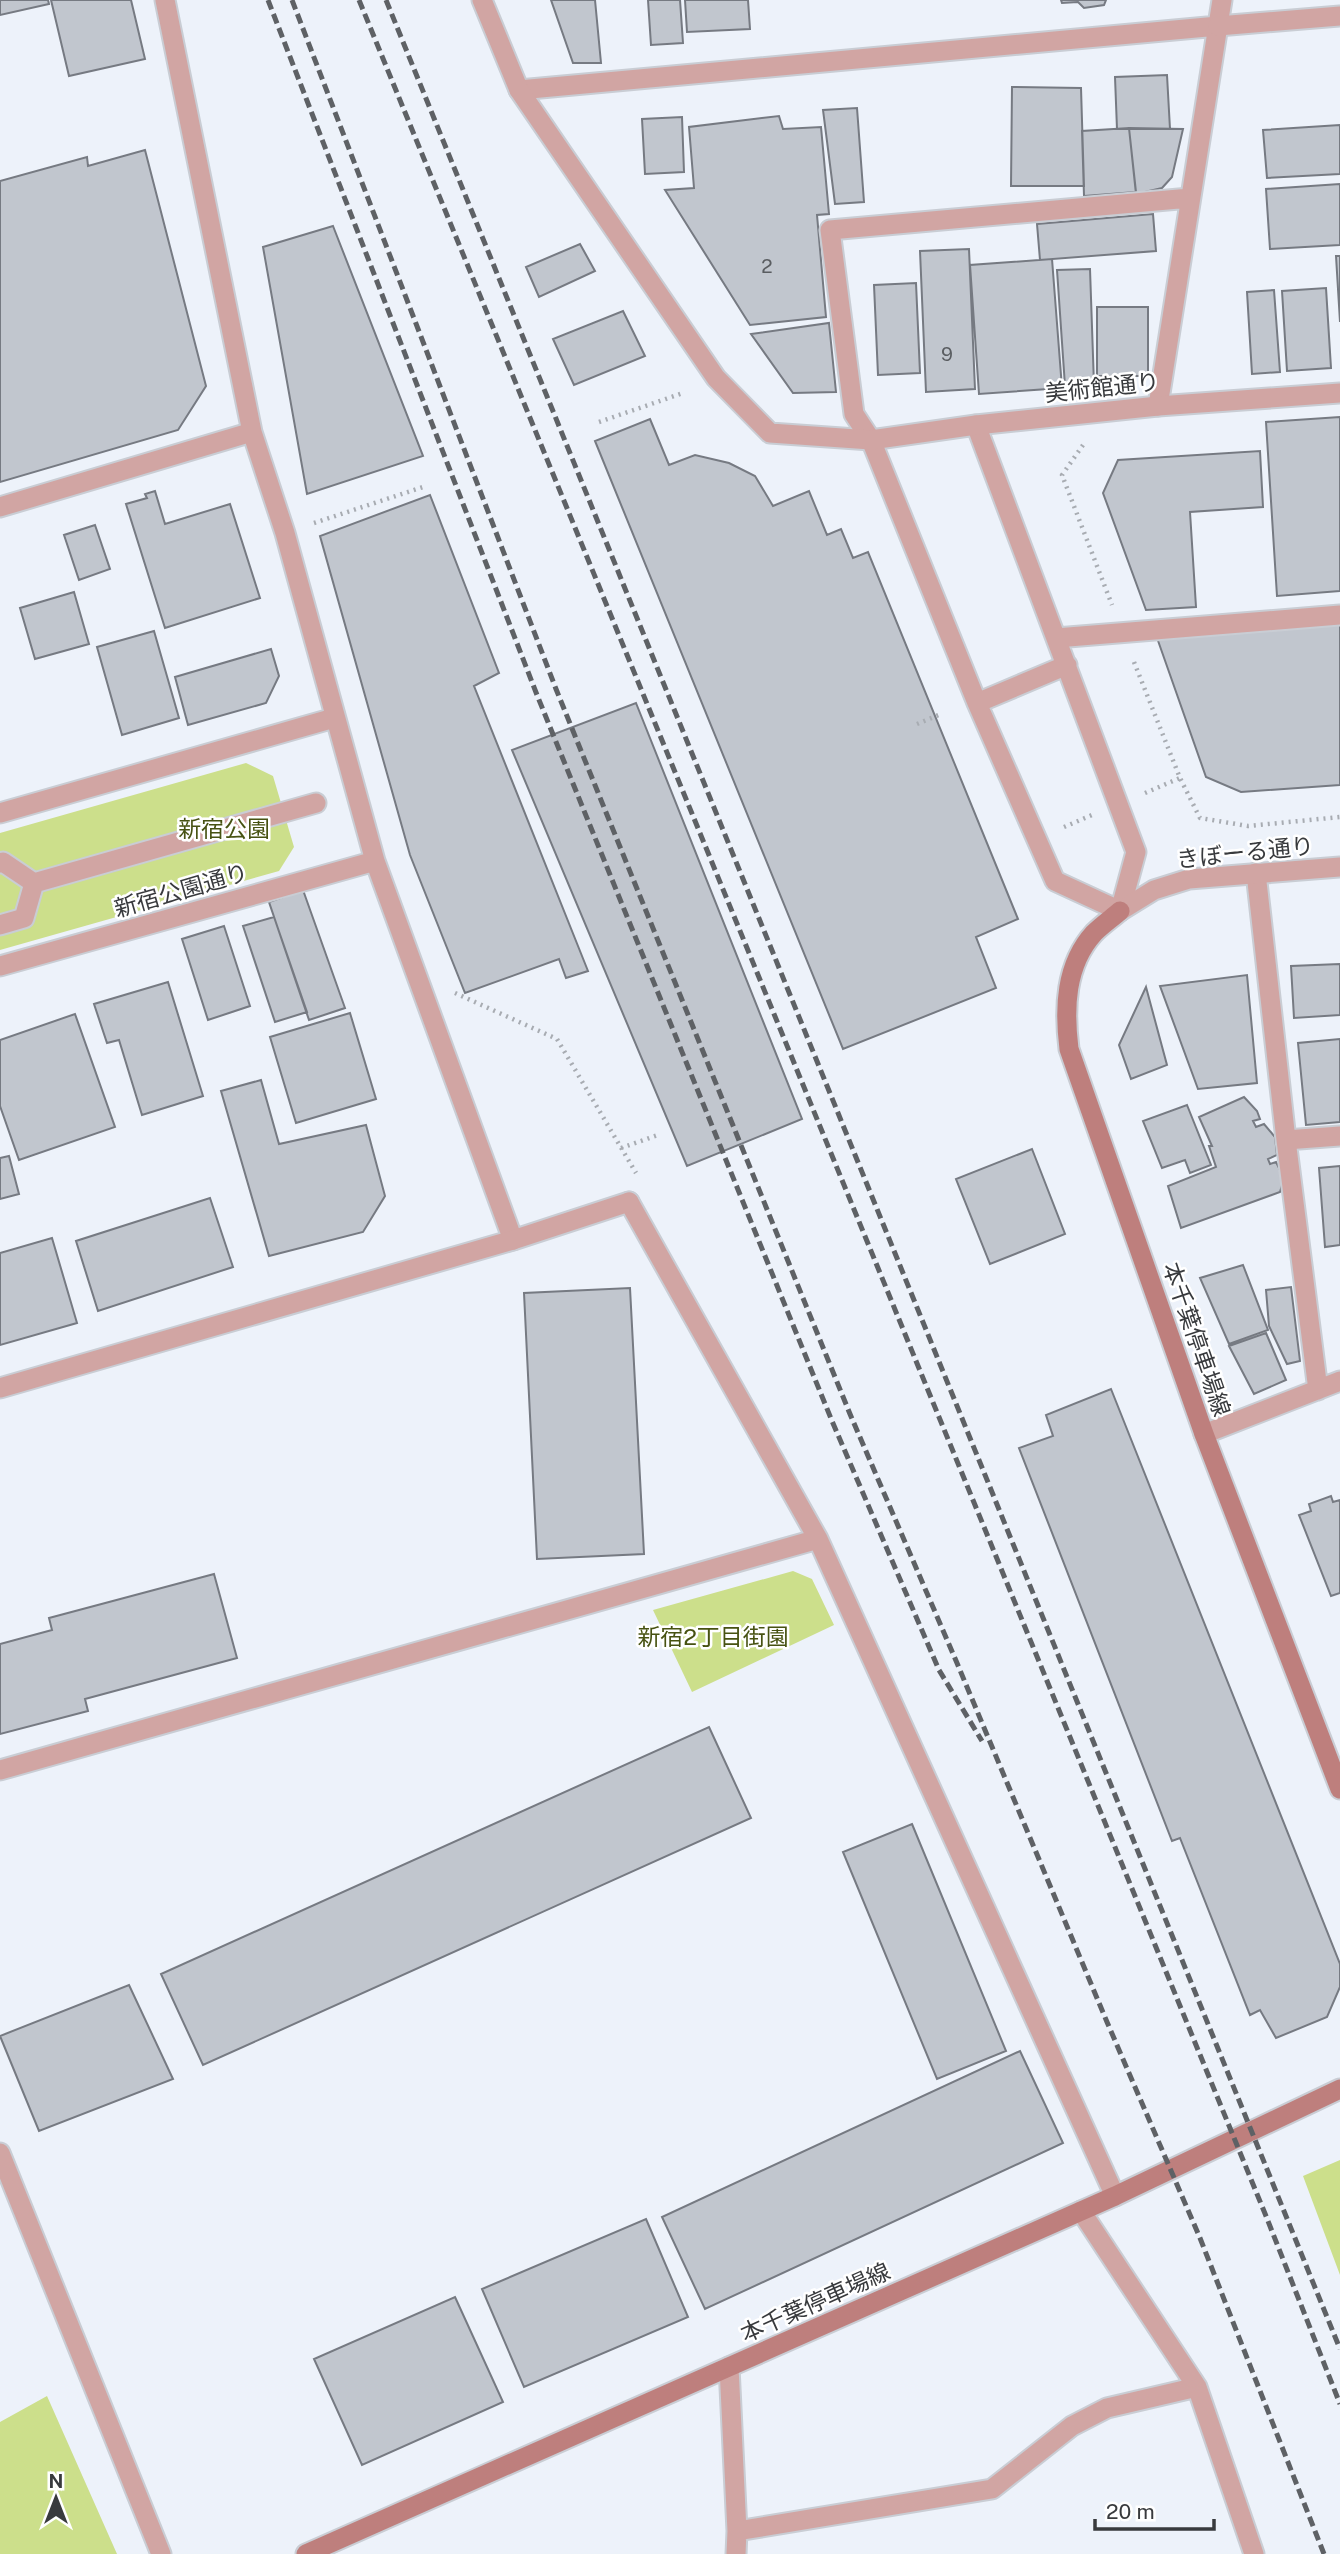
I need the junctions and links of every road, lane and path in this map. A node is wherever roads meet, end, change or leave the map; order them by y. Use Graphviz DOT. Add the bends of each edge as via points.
graph roads {
  1 [pos="165,0"];
  2 [pos="482,0"];
  3 [pos="1223,0"];
  4 [pos="1340,16"];
  5 [pos="1218,26"];
  6 [pos="519,90"];
  7 [pos="1190,198"];
  8 [pos="683,393"];
  9 [pos="1340,393"];
  10 [pos="1158,406"];
  11 [pos="599,422"];
  12 [pos="976,425"];
  13 [pos="252,432"];
  14 [pos="870,440"];
  15 [pos="1062,475"];
  16 [pos="423,487"];
  17 [pos="0,507"];
  18 [pos="285,533"];
  19 [pos="1340,615"];
  20 [pos="1123,632"];
  21 [pos="1056,638"];
  22 [pos="1067,665"];
  23 [pos="977,703"];
  24 [pos="941,714"];
  25 [pos="334,718"];
  26 [pos="917,724"];
  27 [pos="316,803"];
  28 [pos="0,813"];
  29 [pos="1340,817"];
  30 [pos="375,862"];
  31 [pos="0,863"];
  32 [pos="1340,867"];
  33 [pos="1256,873"];
  34 [pos="34,883"];
  35 [pos="1120,911"];
  36 [pos="0,925"];
  37 [pos="0,966"];
  38 [pos="453,992"];
  39 [pos="658,1135"];
  40 [pos="1340,1136"];
  41 [pos="1286,1140"];
  42 [pos="621,1149"];
  43 [pos="641,1182"];
  44 [pos="513,1240"];
  45 [pos="1340,1381"];
  46 [pos="0,1388"];
  47 [pos="1318,1390"];
  48 [pos="1204,1434"];
  49 [pos="818,1538"];
  50 [pos="0,1770"];
  51 [pos="1340,1789"];
  52 [pos="1340,2089"];
  53 [pos="0,2152"];
  54 [pos="1115,2196"];
  55 [pos="1080,2211"];
  56 [pos="729,2367"];
  57 [pos="1197,2387"];
  58 [pos="737,2531"];
  59 [pos="1248,2548"];
  60 [pos="161,2554"];
  61 [pos="306,2554"];
  62 [pos="736,2554"];
  1 -- 13 [label="street"];
  2 -- 6 [label="street, 美術館通り"];
  3 -- 5 [label="street"];
  4 -- 5 [label="street"];
  5 -- 6 [label="street"];
  5 -- 7 [label="street"];
  6 -- 14 [label="street, 美術館通り" via="716,378 770,433"];
  7 -- 10 [label="street"];
  7 -- 14 [label="street" via="830,230 854,414"];
  8 -- 11 [label="path"];
  9 -- 10 [label="street, 美術館通り"];
  10 -- 12 [label="street, 美術館通り"];
  12 -- 14 [label="street, 美術館通り"];
  12 -- 21 [label="street"];
  13 -- 17 [label="street"];
  13 -- 18 [label="street"];
  14 -- 23 [label="street"];
  15 -- 20 [label="path"];
  16 -- 18 [label="path"];
  18 -- 25 [label="street"];
  19 -- 20 [label="street"];
  20 -- 21 [label="street"];
  20 -- 29 [label="path" via="1200,818 1248,826"];
  21 -- 22 [label="street"];
  22 -- 23 [label="street"];
  22 -- 35 [label="street" via="1136,852"];
  23 -- 35 [label="street" via="1055,881"];
  24 -- 26 [label="path"];
  25 -- 28 [label="street"];
  25 -- 30 [label="street"];
  27 -- 34 [label="street"];
  30 -- 37 [label="street, 新宿公園通り"];
  30 -- 44 [label="street"];
  31 -- 34 [label="street"];
  32 -- 33 [label="street, きぼーる通り"];
  33 -- 35 [label="street, きぼーる通り" via="1189,879 1154,890"];
  33 -- 41 [label="street"];
  34 -- 36 [label="street" via="24,918"];
  35 -- 48 [label="main road, 本千葉停車場線" via="1094,934 1068,986 1065,1018 1069,1049"];
  38 -- 42 [label="path" via="557,1039"];
  39 -- 42 [label="path"];
  40 -- 41 [label="street"];
  41 -- 47 [label="street"];
  42 -- 43 [label="path"];
  44 -- 46 [label="street"];
  44 -- 49 [label="street" via="629,1202"];
  45 -- 47 [label="street"];
  47 -- 48 [label="street"];
  48 -- 51 [label="main road, 本千葉停車場線"];
  49 -- 50 [label="street"];
  49 -- 54 [label="street"];
  52 -- 54 [label="main road, 本千葉停車場線"];
  53 -- 60 [label="street"];
  54 -- 55 [label="main road, 本千葉停車場線"];
  55 -- 56 [label="main road, 本千葉停車場線"];
  55 -- 57 [label="street"];
  56 -- 58 [label="street"];
  56 -- 61 [label="main road, 本千葉停車場線"];
  57 -- 58 [label="street" via="1107,2408 1072,2426 992,2489"];
  57 -- 59 [label="street"];
  58 -- 62 [label="street"];
}
